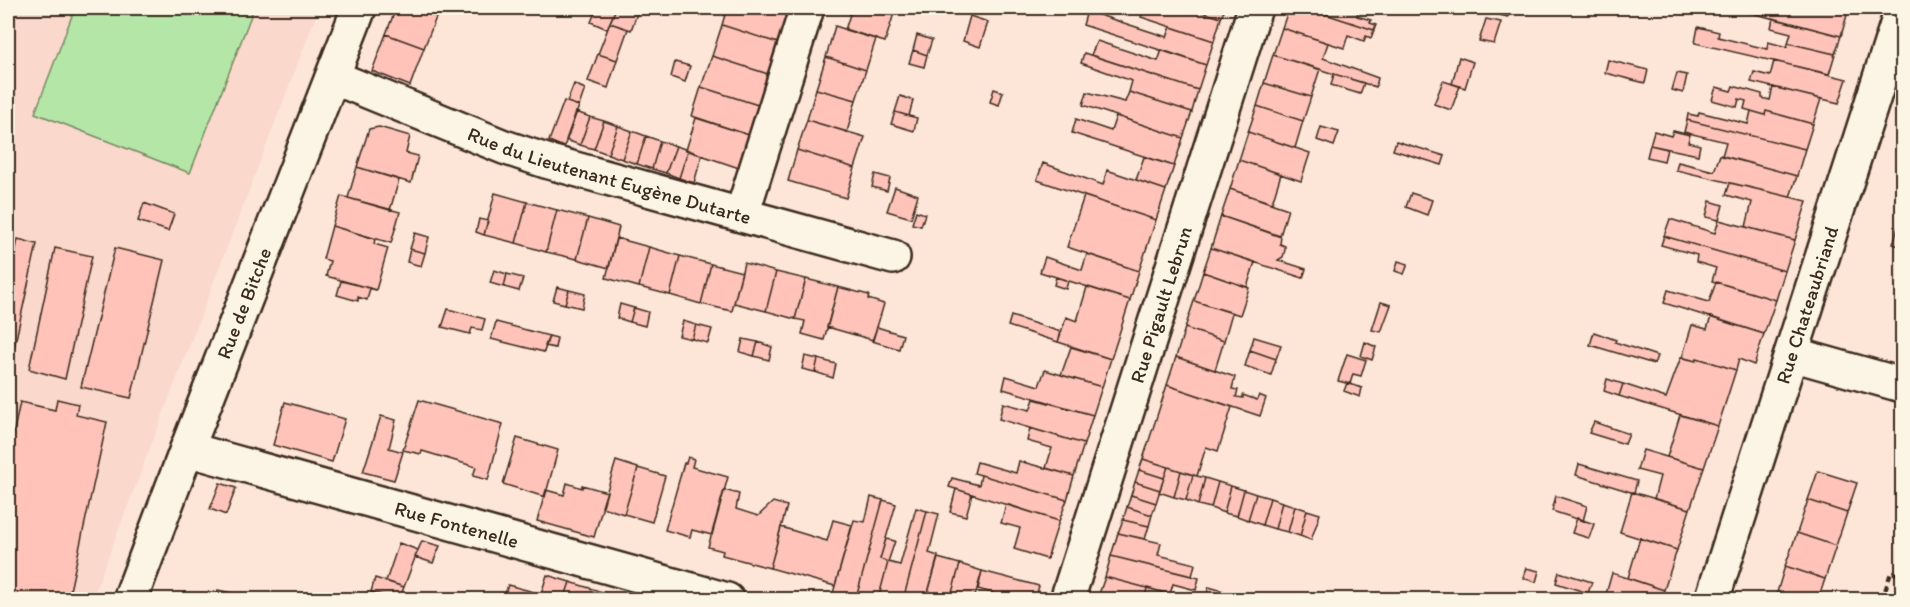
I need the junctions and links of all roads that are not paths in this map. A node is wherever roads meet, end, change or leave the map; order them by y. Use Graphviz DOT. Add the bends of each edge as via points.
graph roads {
  1 [pos="359,8"];
  2 [pos="807,8"];
  3 [pos="1255,8"];
  4 [pos="1902,9"];
  5 [pos="333,77"];
  6 [pos="742,214"];
  7 [pos="892,257"];
  8 [pos="1792,354"];
  9 [pos="1902,385"];
  10 [pos="187,449"];
  11 [pos="130,600"];
  12 [pos="727,600"];
  13 [pos="1067,600"];
  14 [pos="1712,600"];
  1 -- 5 [label="street, Rue de Bitche"];
  2 -- 6 [label="street"];
  3 -- 13 [label="street, Rue Pigault Lebrun"];
  4 -- 8 [label="street, Rue Chateaubriand"];
  5 -- 6 [label="street, Rue du Lieutenant Eugène Dutarte" via="504,147"];
  5 -- 10 [label="street, Rue de Bitche"];
  6 -- 7 [label="street, Rue du Lieutenant Eugène Dutarte"];
  8 -- 9 [label="street"];
  8 -- 14 [label="street, Rue Chateaubriand"];
  10 -- 11 [label="street, Rue de Bitche"];
  10 -- 12 [label="street, Rue Fontenelle"];
}
